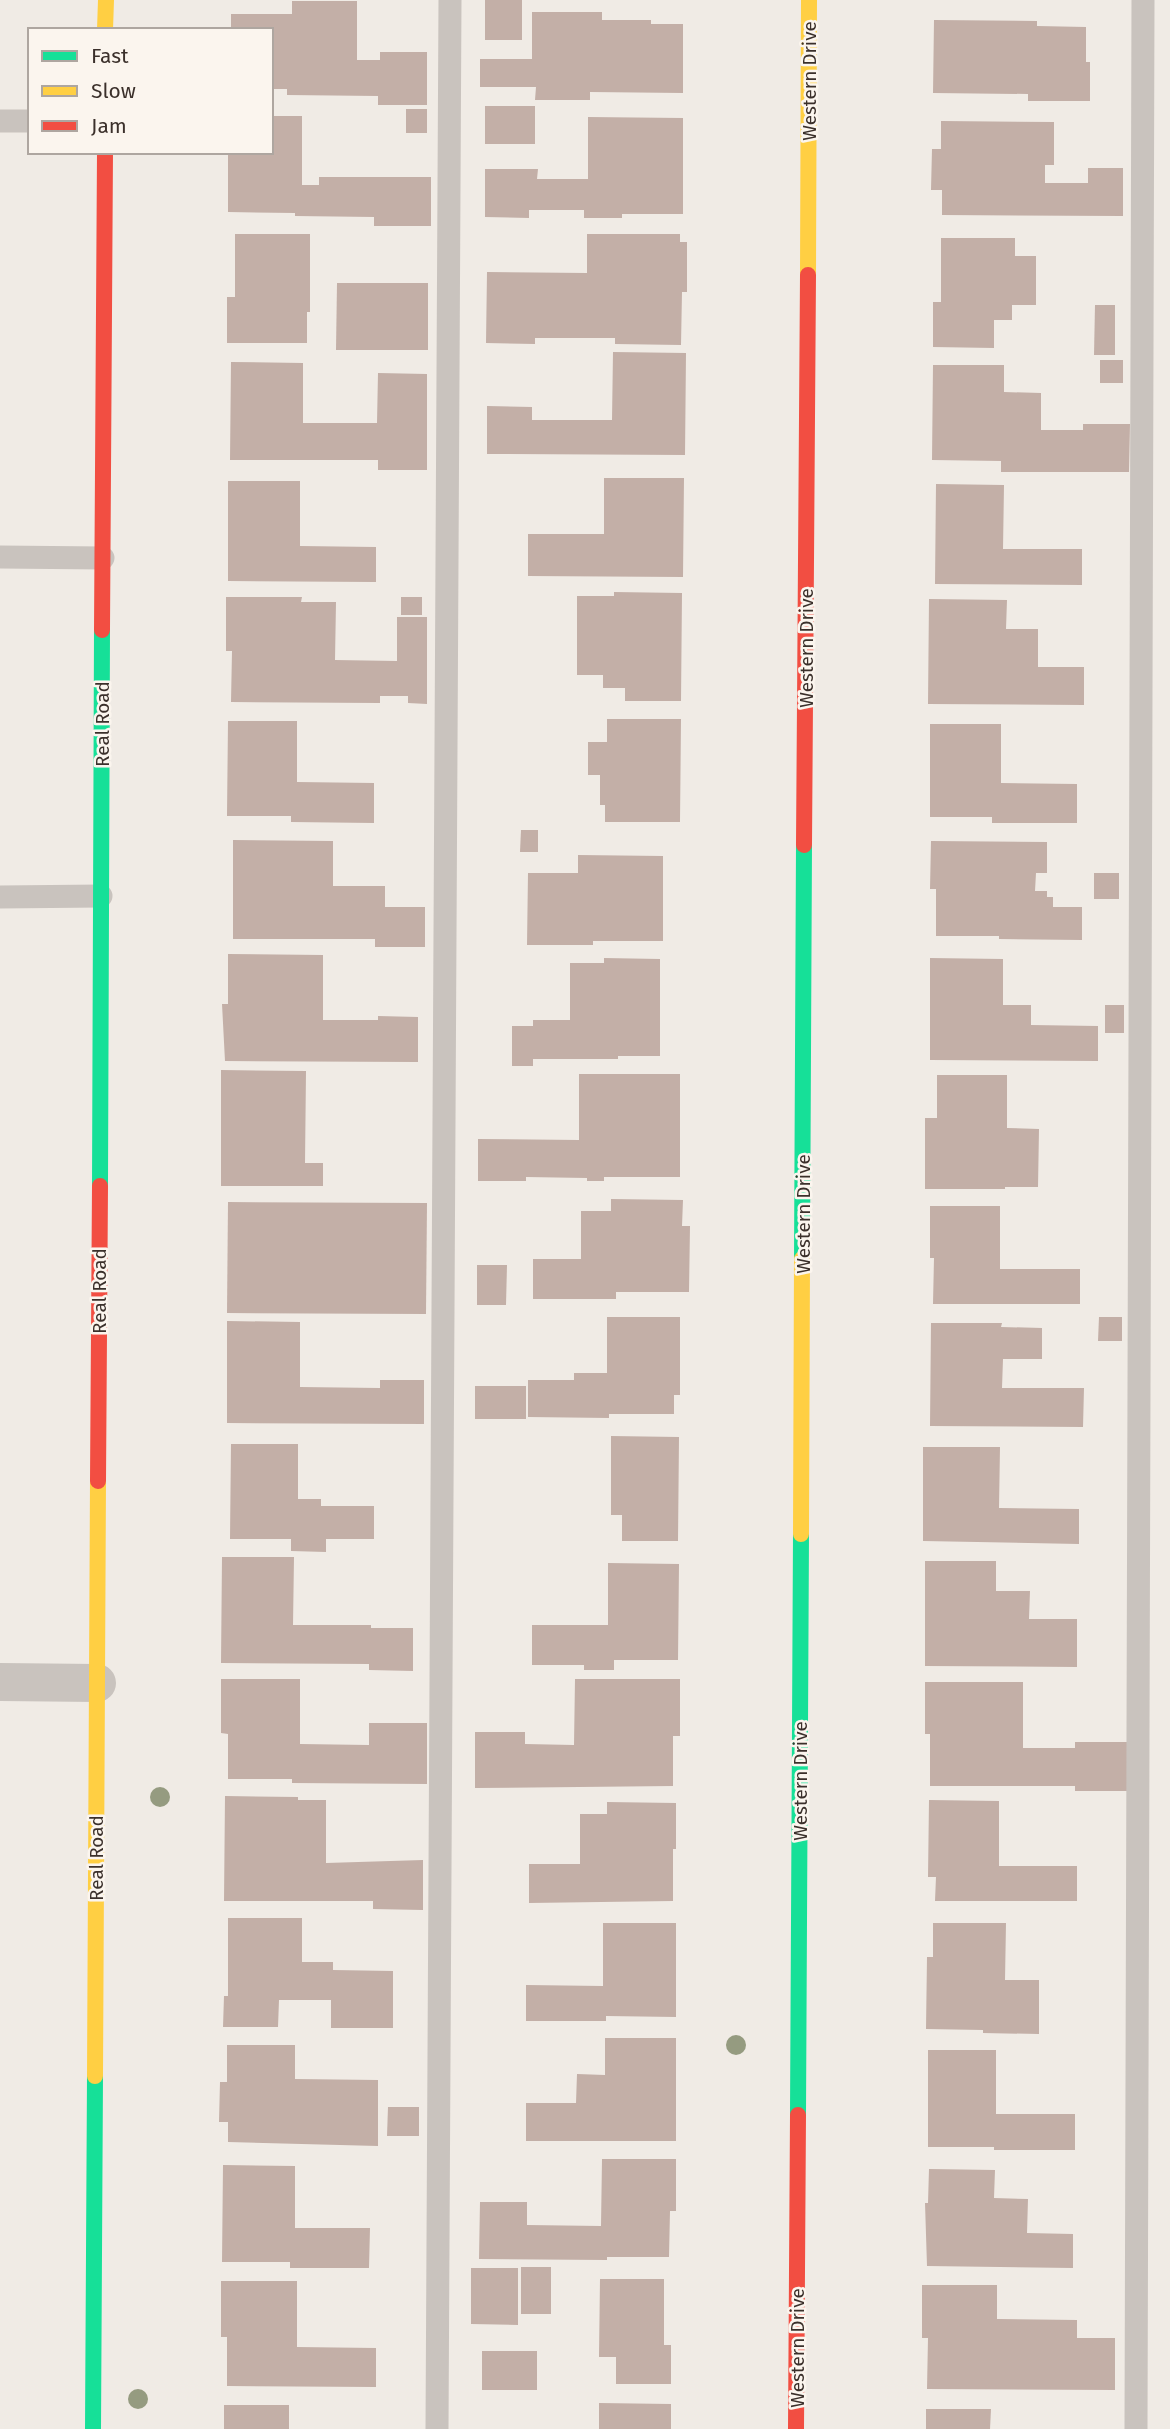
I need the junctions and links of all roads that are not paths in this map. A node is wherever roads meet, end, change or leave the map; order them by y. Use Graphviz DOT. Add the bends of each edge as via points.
graph roads {
  1 [pos="106,0"];
  2 [pos="450,0"];
  3 [pos="809,0"];
  4 [pos="1143,0"];
  5 [pos="106,28"];
  6 [pos="0,121"];
  7 [pos="28,121"];
  8 [pos="105,154"];
  9 [pos="0,556"];
  10 [pos="103,558"];
  11 [pos="0,897"];
  12 [pos="101,897"];
  13 [pos="0,1682"];
  14 [pos="97,1683"];
  15 [pos="93,2429"];
  16 [pos="437,2429"];
  17 [pos="796,2429"];
  18 [pos="1136,2429"];
  1 -- 5 [label="street"];
  2 -- 16 [label="lane"];
  3 -- 17 [label="street, Western Drive"];
  4 -- 18 [label="lane"];
  6 -- 7 [label="lane"];
  8 -- 10 [label="street, Real Road"];
  9 -- 10 [label="lane"];
  10 -- 12 [label="street, Real Road"];
  11 -- 12 [label="lane"];
  12 -- 14 [label="street, Real Road"];
  13 -- 14 [label="street"];
  14 -- 15 [label="street, Real Road"];
}
